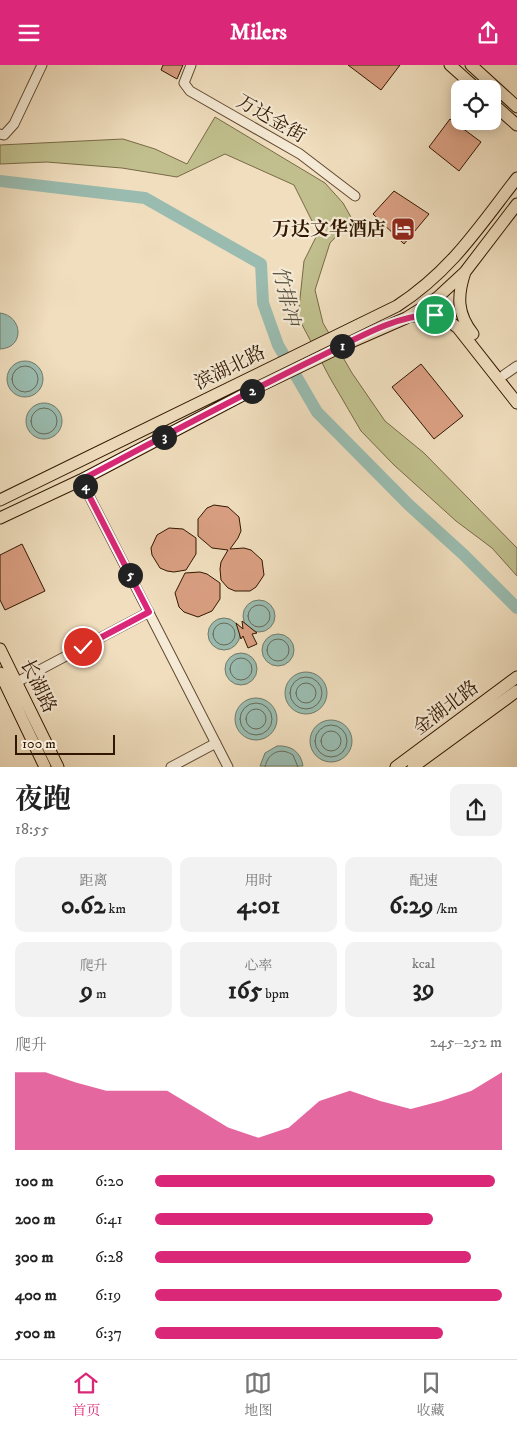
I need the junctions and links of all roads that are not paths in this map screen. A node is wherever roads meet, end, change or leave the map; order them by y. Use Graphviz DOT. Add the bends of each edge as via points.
graph roads {
  1 [pos="42,65"];
  2 [pos="191,65"];
  3 [pos="450,65"];
  4 [pos="471,65"];
  5 [pos="467,80"];
  6 [pos="517,107"];
  7 [pos="501,111"];
  8 [pos="517,125"];
  9 [pos="0,135"];
  10 [pos="517,178"];
  11 [pos="355,196"];
  12 [pos="517,204"];
  13 [pos="465,272"];
  14 [pos="406,318"];
  15 [pos="517,366"];
  16 [pos="504,375"];
  17 [pos="517,391"];
  18 [pos="517,403"];
  19 [pos="81,480"];
  20 [pos="0,500"];
  21 [pos="0,518"];
  22 [pos="149,612"];
  23 [pos="0,649"];
  24 [pos="0,673"];
  25 [pos="517,677"];
  26 [pos="17,682"];
  27 [pos="517,691"];
  28 [pos="216,743"];
  29 [pos="45,767"];
  30 [pos="58,767"];
  31 [pos="171,767"];
  32 [pos="228,767"];
  33 [pos="396,767"];
  34 [pos="413,767"];
  1 -- 9 [label="street" via="14,124"];
  2 -- 11 [label="street, 万达金街" via="184,83 190,91 300,154"];
  3 -- 5 [label="main road"];
  4 -- 6 [label="main road"];
  7 -- 8 [label="main road"];
  10 -- 20 [label="main road, 滨湖北路" via="452,261 428,285 397,306"];
  12 -- 13 [label="main road, 滨湖北路"];
  13 -- 14 [label="main road, 滨湖北路" via="438,297"];
  13 -- 16 [label="main road" via="459,311 464,324"];
  14 -- 18 [label="main road" via="435,315 448,320 458,328"];
  14 -- 19 [label="main road, 滨湖北路" via="258,387"];
  15 -- 16 [label="street"];
  16 -- 17 [label="main road"];
  19 -- 21 [label="main road, 滨湖北路"];
  19 -- 22 [label="street"];
  22 -- 26 [label="street"];
  22 -- 28 [label="street"];
  23 -- 26 [label="main road, 长湖路"];
  24 -- 29 [label="main road, 长湖路"];
  25 -- 33 [label="main road, 金湖北路"];
  26 -- 30 [label="main road, 长湖路"];
  27 -- 34 [label="main road, 金湖北路"];
  28 -- 31 [label="street"];
  28 -- 32 [label="street"];
}
